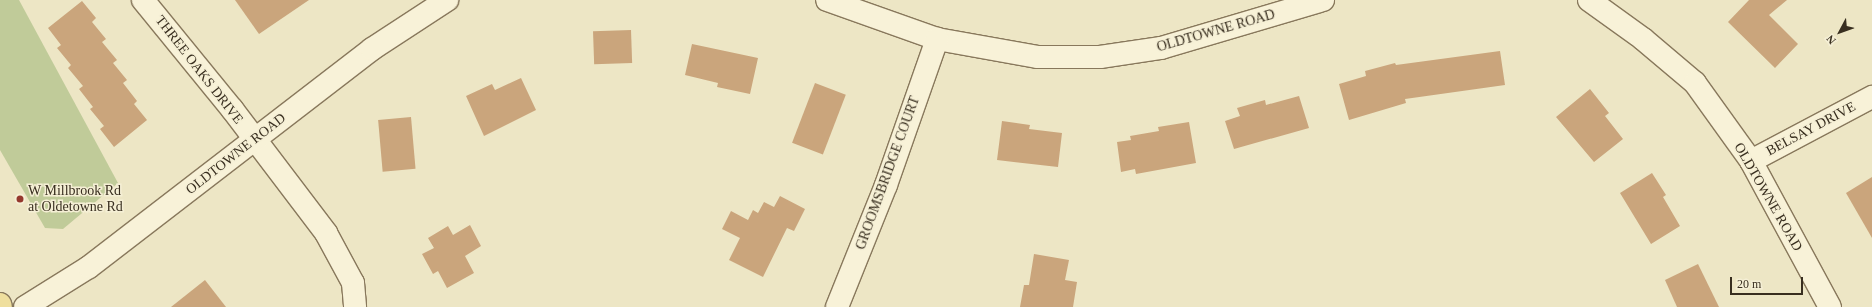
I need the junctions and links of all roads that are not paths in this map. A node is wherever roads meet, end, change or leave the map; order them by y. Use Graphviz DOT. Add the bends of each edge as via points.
graph roads {
  1 [pos="143,0"];
  2 [pos="447,0"];
  3 [pos="827,0"];
  4 [pos="1323,0"];
  5 [pos="1589,0"];
  6 [pos="1263,8"];
  7 [pos="936,38"];
  8 [pos="1872,97"];
  9 [pos="254,140"];
  10 [pos="1751,161"];
  11 [pos="0,304"];
  12 [pos="1,307"];
  13 [pos="24,307"];
  14 [pos="355,307"];
  15 [pos="837,307"];
  16 [pos="1830,307"];
  1 -- 9 [label="street, THREE OAKS DRIVE" via="218,91"];
  2 -- 9 [label="street, OLDTOWNE ROAD" via="372,49"];
  3 -- 7 [label="street, OLDTOWNE ROAD"];
  4 -- 6 [label="street, OLDTOWNE ROAD"];
  5 -- 10 [label="street, OLDTOWNE ROAD" via="1643,39 1695,83"];
  6 -- 7 [label="street, OLDTOWNE ROAD" via="1161,48 1100,57 1038,57"];
  7 -- 15 [label="street, GROOMSBRIDGE COURT" via="886,185"];
  8 -- 10 [label="street, BELSAY DRIVE"];
  9 -- 13 [label="street, OLDTOWNE ROAD" via="89,267"];
  9 -- 14 [label="street, THREE OAKS DRIVE" via="326,233 353,283"];
  10 -- 16 [label="street, OLDTOWNE ROAD"];
  11 -- 12 [label="main road"];
}
